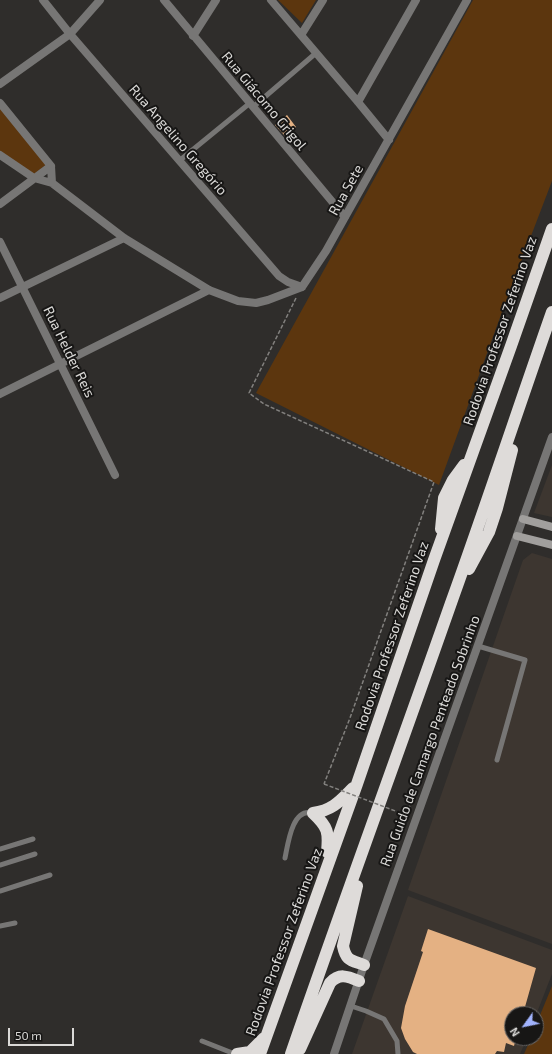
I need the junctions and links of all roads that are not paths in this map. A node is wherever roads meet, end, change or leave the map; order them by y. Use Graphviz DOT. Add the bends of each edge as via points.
graph roads {
  1 [pos="43,0"];
  2 [pos="100,0"];
  3 [pos="164,0"];
  4 [pos="216,0"];
  5 [pos="271,0"];
  6 [pos="323,0"];
  7 [pos="416,0"];
  8 [pos="467,0"];
  9 [pos="70,34"];
  10 [pos="301,35"];
  11 [pos="193,36"];
  12 [pos="316,53"];
  13 [pos="0,84"];
  14 [pos="358,102"];
  15 [pos="0,103"];
  16 [pos="251,105"];
  17 [pos="389,140"];
  18 [pos="0,155"];
  19 [pos="179,161"];
  20 [pos="51,166"];
  21 [pos="34,178"];
  22 [pos="52,182"];
  23 [pos="0,204"];
  24 [pos="345,217"];
  25 [pos="552,229"];
  26 [pos="124,238"];
  27 [pos="0,242"];
  28 [pos="22,287"];
  29 [pos="302,287"];
  30 [pos="209,290"];
  31 [pos="0,298"];
  32 [pos="552,312"];
  33 [pos="62,364"];
  34 [pos="0,394"];
  35 [pos="552,437"];
  36 [pos="115,475"];
  37 [pos="523,519"];
  38 [pos="552,527"];
  39 [pos="517,536"];
  40 [pos="552,545"];
  41 [pos="478,646"];
  42 [pos="497,760"];
  43 [pos="357,784"];
  44 [pos="313,813"];
  45 [pos="368,836"];
  46 [pos="33,839"];
  47 [pos="0,849"];
  48 [pos="35,854"];
  49 [pos="285,858"];
  50 [pos="0,865"];
  51 [pos="326,869"];
  52 [pos="50,875"];
  53 [pos="0,892"];
  54 [pos="15,923"];
  55 [pos="0,926"];
  56 [pos="364,965"];
  57 [pos="359,981"];
  58 [pos="351,1006"];
  59 [pos="267,1034"];
  60 [pos="202,1041"];
  61 [pos="236,1054"];
  62 [pos="260,1054"];
  63 [pos="291,1054"];
  64 [pos="298,1054"];
  65 [pos="334,1054"];
  66 [pos="398,1054"];
  1 -- 9 [label="street, Rua Angelino Gregório"];
  2 -- 9 [label="street"];
  3 -- 11 [label="street, Rua Giácomo Grigol"];
  4 -- 11 [label="street"];
  5 -- 10 [label="street"];
  6 -- 10 [label="street"];
  7 -- 14 [label="street"];
  8 -- 17 [label="street, Rua Sete"];
  9 -- 13 [label="street"];
  9 -- 19 [label="street, Rua Angelino Gregório"];
  10 -- 12 [label="street"];
  11 -- 16 [label="street, Rua Giácomo Grigol"];
  12 -- 14 [label="street"];
  12 -- 16 [label="lane"];
  14 -- 17 [label="street"];
  15 -- 20 [label="street"];
  16 -- 19 [label="lane"];
  16 -- 24 [label="street, Rua Giácomo Grigol"];
  17 -- 24 [label="street, Rua Sete"];
  18 -- 21 [label="street"];
  19 -- 29 [label="street, Rua Angelino Gregório" via="279,276"];
  20 -- 21 [label="street"];
  20 -- 22 [label="street"];
  21 -- 22 [label="street"];
  21 -- 23 [label="street"];
  22 -- 26 [label="street"];
  24 -- 29 [label="street, Rua Sete"];
  25 -- 43 [label="highway, Rodovia Professor Zeferino Vaz"];
  26 -- 28 [label="street"];
  26 -- 30 [label="street"];
  27 -- 28 [label="street, Rua Helder Reis"];
  28 -- 31 [label="street"];
  28 -- 33 [label="street, Rua Helder Reis"];
  29 -- 30 [label="street" via="256,302 238,301"];
  30 -- 33 [label="street"];
  32 -- 45 [label="highway"];
  33 -- 34 [label="street"];
  33 -- 36 [label="street, Rua Helder Reis"];
  35 -- 37 [label="street, Rua Guido de Camargo Penteado Sobrinho"];
  37 -- 38 [label="street"];
  37 -- 39 [label="street, Rua Guido de Camargo Penteado Sobrinho"];
  39 -- 40 [label="street"];
  39 -- 41 [label="street, Rua Guido de Camargo Penteado Sobrinho"];
  41 -- 42 [label="lane" via="525,660"];
  41 -- 56 [label="street, Rua Guido de Camargo Penteado Sobrinho"];
  43 -- 44 [label="highway" via="331,808"];
  43 -- 51 [label="highway, Rodovia Professor Zeferino Vaz"];
  44 -- 49 [label="lane" via="302,813 296,818"];
  44 -- 51 [label="highway" via="327,828"];
  45 -- 56 [label="highway" via="343,946 350,960"];
  45 -- 63 [label="highway"];
  46 -- 47 [label="lane"];
  48 -- 50 [label="lane"];
  51 -- 59 [label="highway, Rodovia Professor Zeferino Vaz"];
  52 -- 53 [label="lane"];
  54 -- 55 [label="lane"];
  56 -- 57 [label="street, Rua Guido de Camargo Penteado Sobrinho"];
  57 -- 58 [label="street, Rua Guido de Camargo Penteado Sobrinho"];
  57 -- 64 [label="highway" via="348,976 340,976 330,983"];
  58 -- 65 [label="street, Rua Guido de Camargo Penteado Sobrinho"];
  58 -- 66 [label="lane" via="384,1019 397,1041"];
  59 -- 61 [label="highway" via="250,1052"];
  59 -- 62 [label="highway, Rodovia Professor Zeferino Vaz"];
  60 -- 61 [label="lane"];
}
